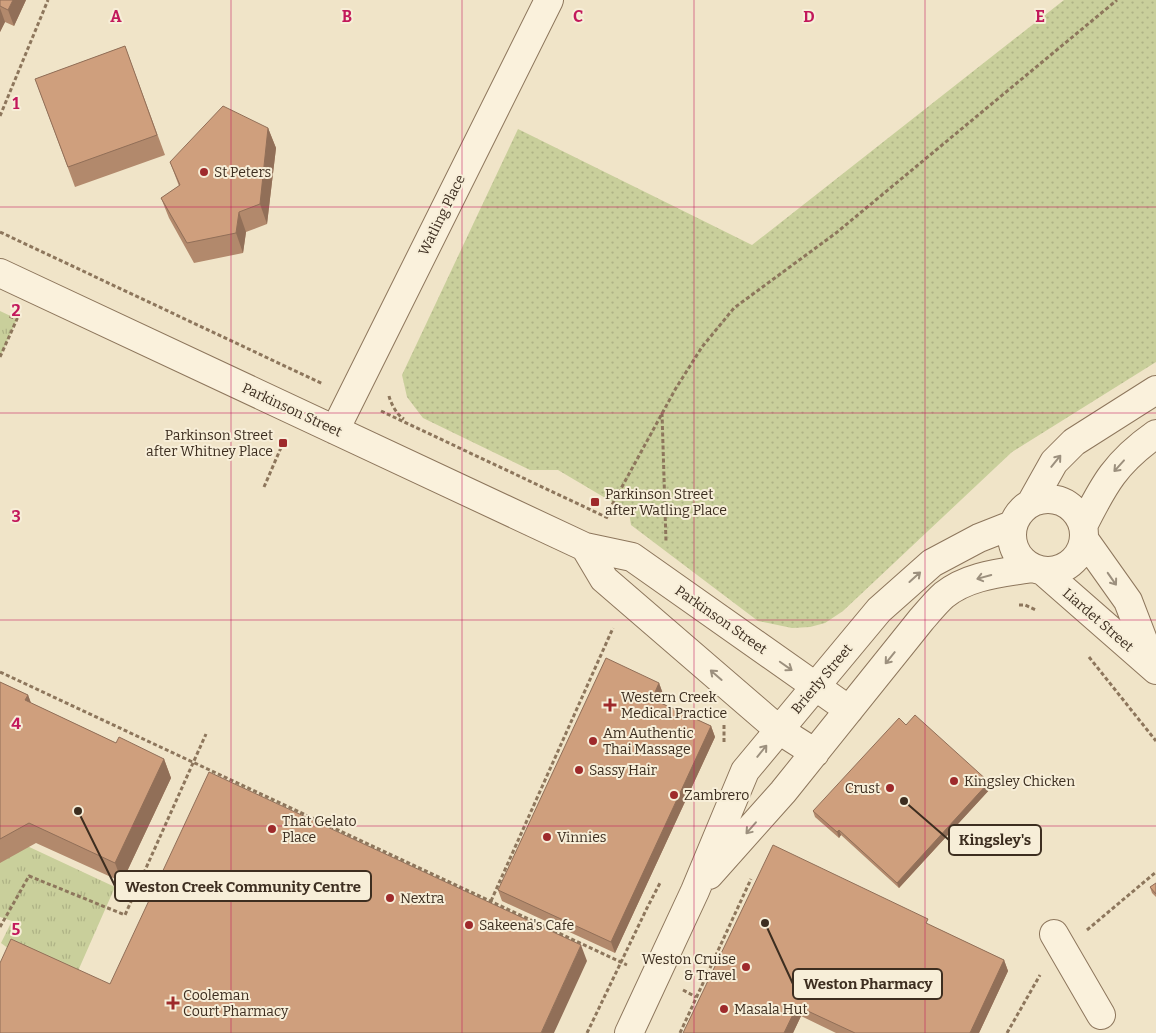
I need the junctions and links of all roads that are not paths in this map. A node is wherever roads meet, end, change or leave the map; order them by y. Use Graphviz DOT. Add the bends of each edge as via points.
graph roads {
  1 [pos="549,0"];
  2 [pos="0,273"];
  3 [pos="1156,390"];
  4 [pos="335,430"];
  5 [pos="1156,434"];
  6 [pos="1031,502"];
  7 [pos="1012,525"];
  8 [pos="1084,533"];
  9 [pos="585,547"];
  10 [pos="1038,570"];
  11 [pos="1155,669"];
  12 [pos="815,687"];
  13 [pos="849,710"];
  14 [pos="779,730"];
  15 [pos="815,753"];
  16 [pos="695,891"];
  17 [pos="1054,934"];
  18 [pos="1101,1015"];
  19 [pos="629,1033"];
  1 -- 4 [label="street, Watling Place"];
  2 -- 4 [label="street, Parkinson Street"];
  6 -- 3 [label="street, one-way" via="1054,462 1074,442"];
  4 -- 9 [label="street, Parkinson Street"];
  5 -- 8 [label="street, one-way" via="1120,464 1100,492"];
  6 -- 7 [label="street" via="1016,516"];
  6 -- 8 [label="street" via="1041,499 1063,502 1079,516"];
  7 -- 10 [label="street" via="1017,555"];
  12 -- 7 [label="street, Brierly Street, one-way" via="879,610 923,570 979,538"];
  8 -- 10 [label="street" via="1081,550 1075,560 1055,570"];
  8 -- 11 [label="street, Liardet Street, one-way" via="1128,601"];
  9 -- 12 [label="street, Parkinson Street, one-way" via="632,558"];
  14 -- 9 [label="street, one-way" via="604,579"];
  10 -- 11 [label="street, Liardet Street"];
  10 -- 13 [label="street, Brierly Street, one-way" via="986,575 965,582 944,595"];
  12 -- 13 [label="street, Parkinson Street"];
  12 -- 14 [label="street, Brierly Street"];
  13 -- 15 [label="street, Brierly Street"];
  14 -- 15 [label="street"];
  16 -- 14 [label="street, Brierly Street, one-way" via="745,771"];
  15 -- 16 [label="street, Brierly Street, one-way"];
  16 -- 19 [label="street, Brierly Street"];
  17 -- 18 [label="street"];
}
